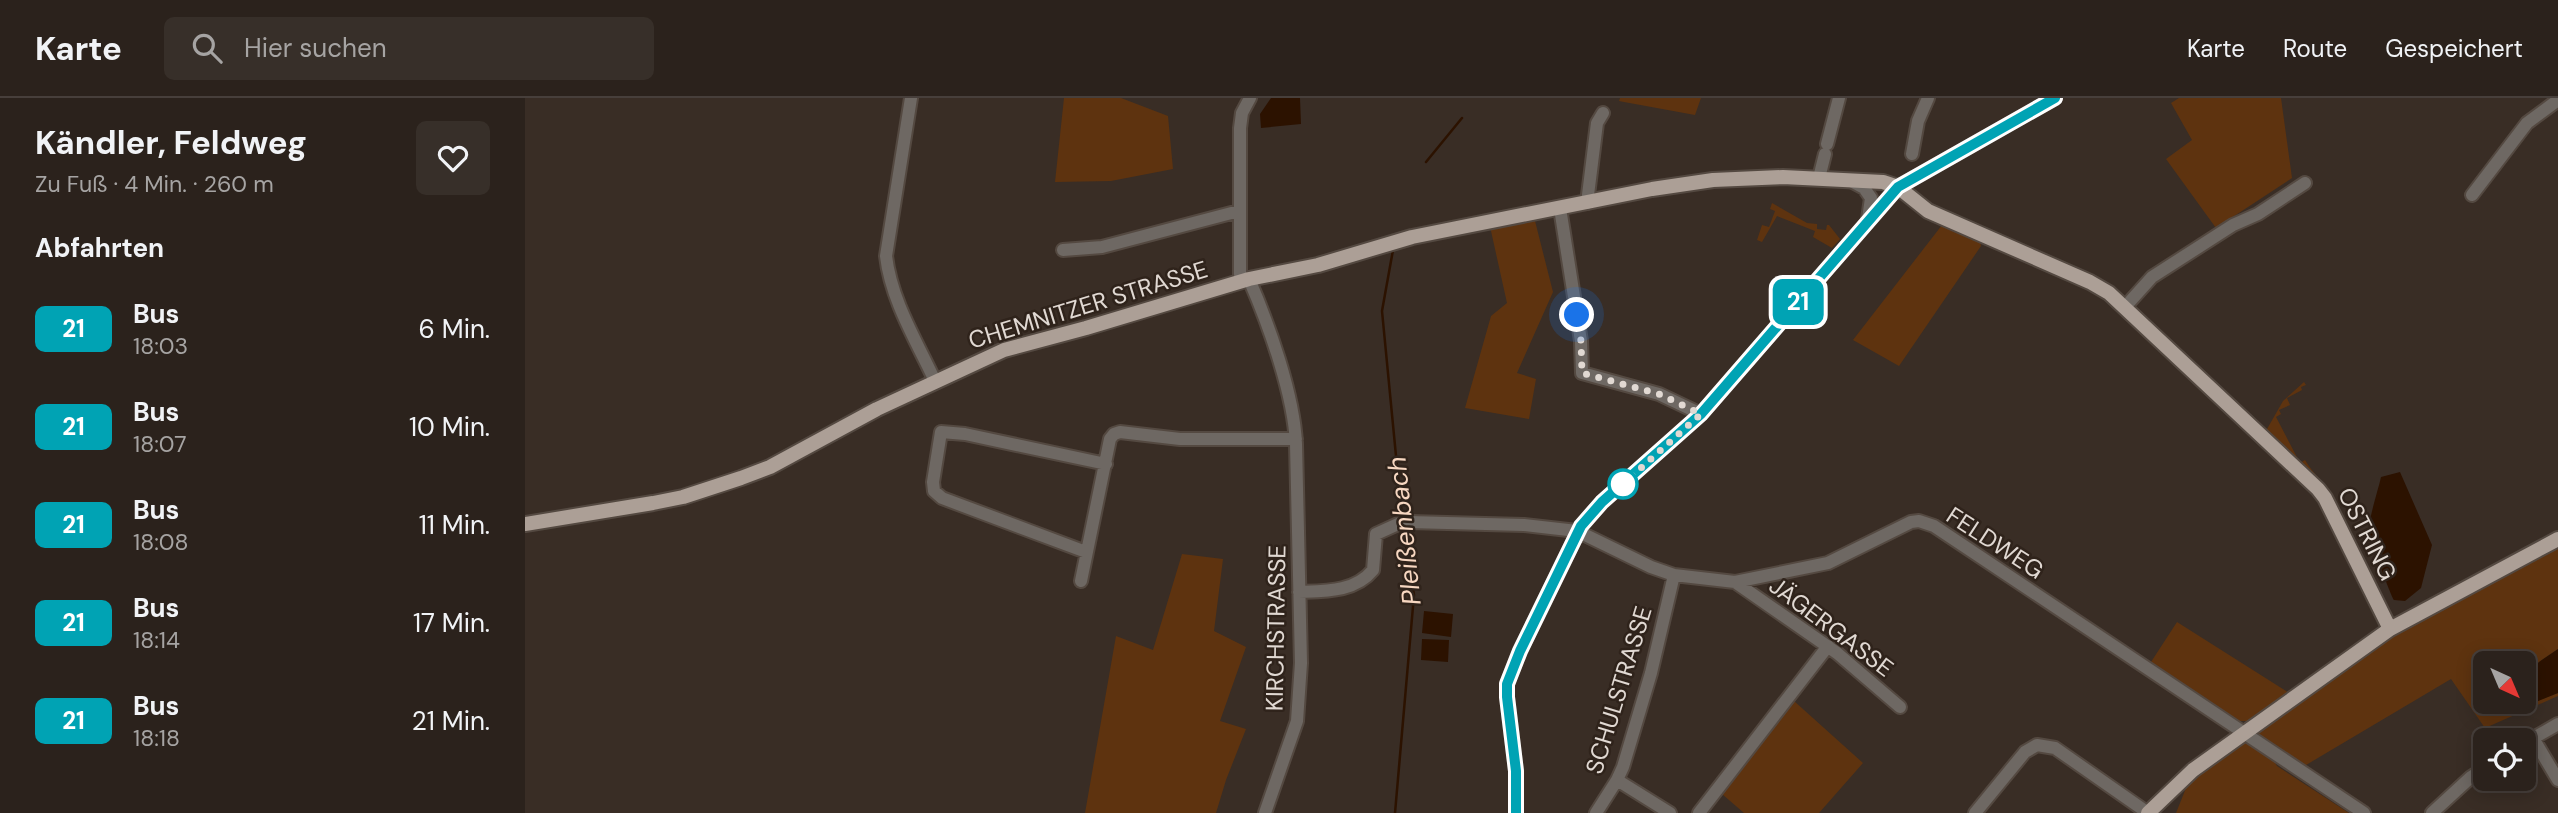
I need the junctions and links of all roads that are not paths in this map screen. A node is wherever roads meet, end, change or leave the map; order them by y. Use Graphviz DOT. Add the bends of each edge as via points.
graph roads {
  1 [pos="911,98"];
  2 [pos="1250,98"];
  3 [pos="1839,98"];
  4 [pos="1928,98"];
  5 [pos="2055,98"];
  6 [pos="2558,100"];
  7 [pos="1603,113"];
  8 [pos="1912,154"];
  9 [pos="1819,178"];
  10 [pos="1850,180"];
  11 [pos="2305,183"];
  12 [pos="1898,187"];
  13 [pos="2472,195"];
  14 [pos="1587,203"];
  15 [pos="1560,208"];
  16 [pos="1239,211"];
  17 [pos="1868,219"];
  18 [pos="1063,250"];
  19 [pos="1246,280"];
  20 [pos="2126,307"];
  21 [pos="935,381"];
  22 [pos="1701,414"];
  23 [pos="1296,439"];
  24 [pos="1106,464"];
  25 [pos="525,524"];
  26 [pos="1577,531"];
  27 [pos="2558,539"];
  28 [pos="1086,552"];
  29 [pos="1674,575"];
  30 [pos="1081,581"];
  31 [pos="1735,582"];
  32 [pos="1299,592"];
  33 [pos="2390,629"];
  34 [pos="1828,646"];
  35 [pos="1900,707"];
  36 [pos="2558,724"];
  37 [pos="2245,733"];
  38 [pos="2536,736"];
  39 [pos="2536,751"];
  40 [pos="2473,777"];
  41 [pos="1617,780"];
  42 [pos="2558,780"];
  43 [pos="1265,813"];
  44 [pos="1516,813"];
  45 [pos="1596,813"];
  46 [pos="1670,813"];
  47 [pos="1699,813"];
  48 [pos="1975,813"];
  49 [pos="2148,813"];
  50 [pos="2364,813"];
  51 [pos="2432,813"];
  1 -- 21 [label="street" via="886,256 898,298"];
  2 -- 16 [label="street, KIRCHSTRASSE" via="1240,128"];
  3 -- 9 [label="street"];
  4 -- 8 [label="street"];
  5 -- 12 [label="street"];
  6 -- 13 [label="street" via="2527,123"];
  7 -- 14 [label="street" via="1597,123"];
  9 -- 10 [label="main road, CHEMNITZER STRASSE"];
  9 -- 14 [label="main road, CHEMNITZER STRASSE" via="1713,180"];
  10 -- 12 [label="main road, CHEMNITZER STRASSE"];
  10 -- 17 [label="street" via="1871,198"];
  11 -- 20 [label="street" via="2152,277"];
  12 -- 17 [label="street"];
  12 -- 20 [label="main road, OSTRING" via="1928,211 2090,282"];
  14 -- 15 [label="main road, CHEMNITZER STRASSE"];
  15 -- 19 [label="main road, CHEMNITZER STRASSE" via="1412,237 1318,265"];
  15 -- 22 [label="street" via="1582,373 1659,394"];
  16 -- 18 [label="street" via="1102,247"];
  16 -- 19 [label="street, KIRCHSTRASSE" via="1240,274"];
  17 -- 22 [label="street"];
  19 -- 21 [label="main road, CHEMNITZER STRASSE" via="1004,350"];
  19 -- 23 [label="street, KIRCHSTRASSE" via="1265,317"];
  20 -- 33 [label="main road, OSTRING" via="2318,489"];
  21 -- 25 [label="main road, CHEMNITZER STRASSE" via="771,467 741,478 683,497"];
  22 -- 26 [label="street" via="1602,502"];
  23 -- 24 [label="street" via="1180,439 1120,432 1110,439"];
  23 -- 32 [label="street, KIRCHSTRASSE"];
  24 -- 28 [label="street"];
  24 -- 28 [label="street" via="941,432 933,482 942,499"];
  26 -- 29 [label="street, FELDWEG"];
  26 -- 32 [label="street, FELDWEG" via="1524,525 1403,523 1376,534 1373,570 1362,581 1343,589"];
  26 -- 44 [label="street" via="1507,684"];
  27 -- 33 [label="main road"];
  28 -- 30 [label="street"];
  29 -- 31 [label="street, FELDWEG"];
  29 -- 41 [label="street, SCHULSTRASSE" via="1651,673"];
  31 -- 34 [label="street, JÄGERGASSE"];
  31 -- 37 [label="street, FELDWEG" via="1828,563 1919,521 1944,533"];
  32 -- 43 [label="street, KIRCHSTRASSE" via="1297,721"];
  33 -- 37 [label="main road"];
  34 -- 35 [label="street, JÄGERGASSE"];
  34 -- 47 [label="street"];
  36 -- 38 [label="street"];
  37 -- 49 [label="main road" via="2193,770"];
  37 -- 50 [label="street"];
  39 -- 42 [label="street"];
  40 -- 51 [label="street"];
  41 -- 45 [label="street, SCHULSTRASSE"];
  41 -- 46 [label="street"];
  48 -- 49 [label="street" via="2025,752 2037,745 2055,748"];
}
